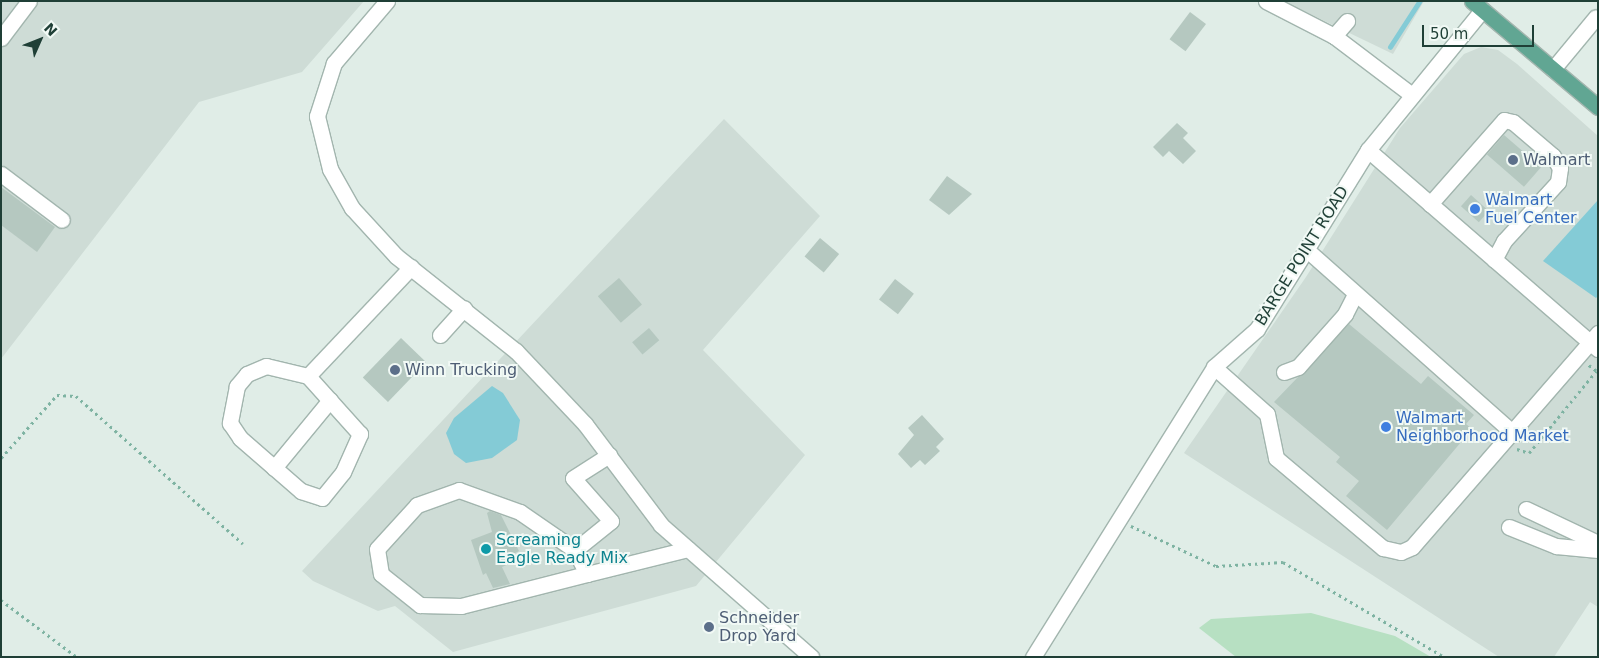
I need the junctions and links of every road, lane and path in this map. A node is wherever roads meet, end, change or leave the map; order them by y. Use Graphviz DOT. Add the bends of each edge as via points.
graph roads {
  1 [pos="29,1"];
  2 [pos="388,1"];
  3 [pos="1266,1"];
  4 [pos="1480,4"];
  5 [pos="1596,17"];
  6 [pos="1347,21"];
  7 [pos="1334,36"];
  8 [pos="1,38"];
  9 [pos="1554,69"];
  10 [pos="1412,95"];
  11 [pos="1598,107"];
  12 [pos="1368,150"];
  13 [pos="1,174"];
  14 [pos="1430,204"];
  15 [pos="62,220"];
  16 [pos="1307,250"];
  17 [pos="1494,260"];
  18 [pos="411,267"];
  19 [pos="1355,294"];
  20 [pos="464,308"];
  21 [pos="440,335"];
  22 [pos="1595,341"];
  23 [pos="1214,367"];
  24 [pos="1284,372"];
  25 [pos="308,376"];
  26 [pos="330,400"];
  27 [pos="1514,434"];
  28 [pos="609,455"];
  29 [pos="1,458"];
  30 [pos="274,468"];
  31 [pos="1526,509"];
  32 [pos="1119,520"];
  33 [pos="1509,527"];
  34 [pos="1598,543"];
  35 [pos="243,544"];
  36 [pos="688,549"];
  37 [pos="575,550"];
  38 [pos="1598,550"];
  39 [pos="587,574"];
  40 [pos="1,600"];
  41 [pos="77,657"];
  42 [pos="811,657"];
  43 [pos="1033,657"];
  44 [pos="1444,657"];
  1 -- 8 [label="street"];
  2 -- 18 [label="street" via="334,63 317,116 330,169 352,208 371,232"];
  3 -- 7 [label="street"];
  4 -- 9 [label="main road"];
  4 -- 10 [label="street, BARGE POINT ROAD"];
  5 -- 9 [label="street"];
  6 -- 7 [label="street"];
  7 -- 10 [label="street"];
  9 -- 11 [label="main road"];
  10 -- 12 [label="street, BARGE POINT ROAD"];
  12 -- 14 [label="street"];
  12 -- 16 [label="street, BARGE POINT ROAD"];
  13 -- 15 [label="street"];
  14 -- 17 [label="street"];
  14 -- 17 [label="street" via="1504,120 1513,122 1554,156 1560,168 1558,182 1504,240"];
  16 -- 19 [label="street"];
  16 -- 23 [label="street, BARGE POINT ROAD" via="1257,329"];
  17 -- 22 [label="street"];
  18 -- 20 [label="street"];
  18 -- 25 [label="street"];
  19 -- 24 [label="street" via="1345,314 1298,367"];
  19 -- 27 [label="street"];
  20 -- 21 [label="street"];
  20 -- 28 [label="street" via="545,381"];
  22 -- 27 [label="street"];
  23 -- 27 [label="street" via="1267,414 1276,458 1383,548 1401,552 1412,547"];
  23 -- 32 [label="street, BARGE POINT ROAD"];
  25 -- 26 [label="street"];
  25 -- 30 [label="street" via="266,366 247,374 237,386 230,422 240,438"];
  26 -- 30 [label="street"];
  26 -- 30 [label="street" via="360,434 343,472 322,498 308,497"];
  28 -- 36 [label="street" via="660,525"];
  28 -- 37 [label="street" via="573,478 611,521"];
  29 -- 35 [label="path" via="57,396 67,394 89,406"];
  31 -- 34 [label="street"];
  32 -- 43 [label="street, BARGE POINT ROAD"];
  32 -- 44 [label="path" via="1216,566 1283,562"];
  33 -- 38 [label="street" via="1556,546"];
  36 -- 39 [label="street"];
  36 -- 42 [label="street"];
  37 -- 39 [label="street"];
  37 -- 39 [label="street" via="520,512 459,490 417,505 377,549 381,574 420,605 461,606"];
  40 -- 41 [label="path"];
}
